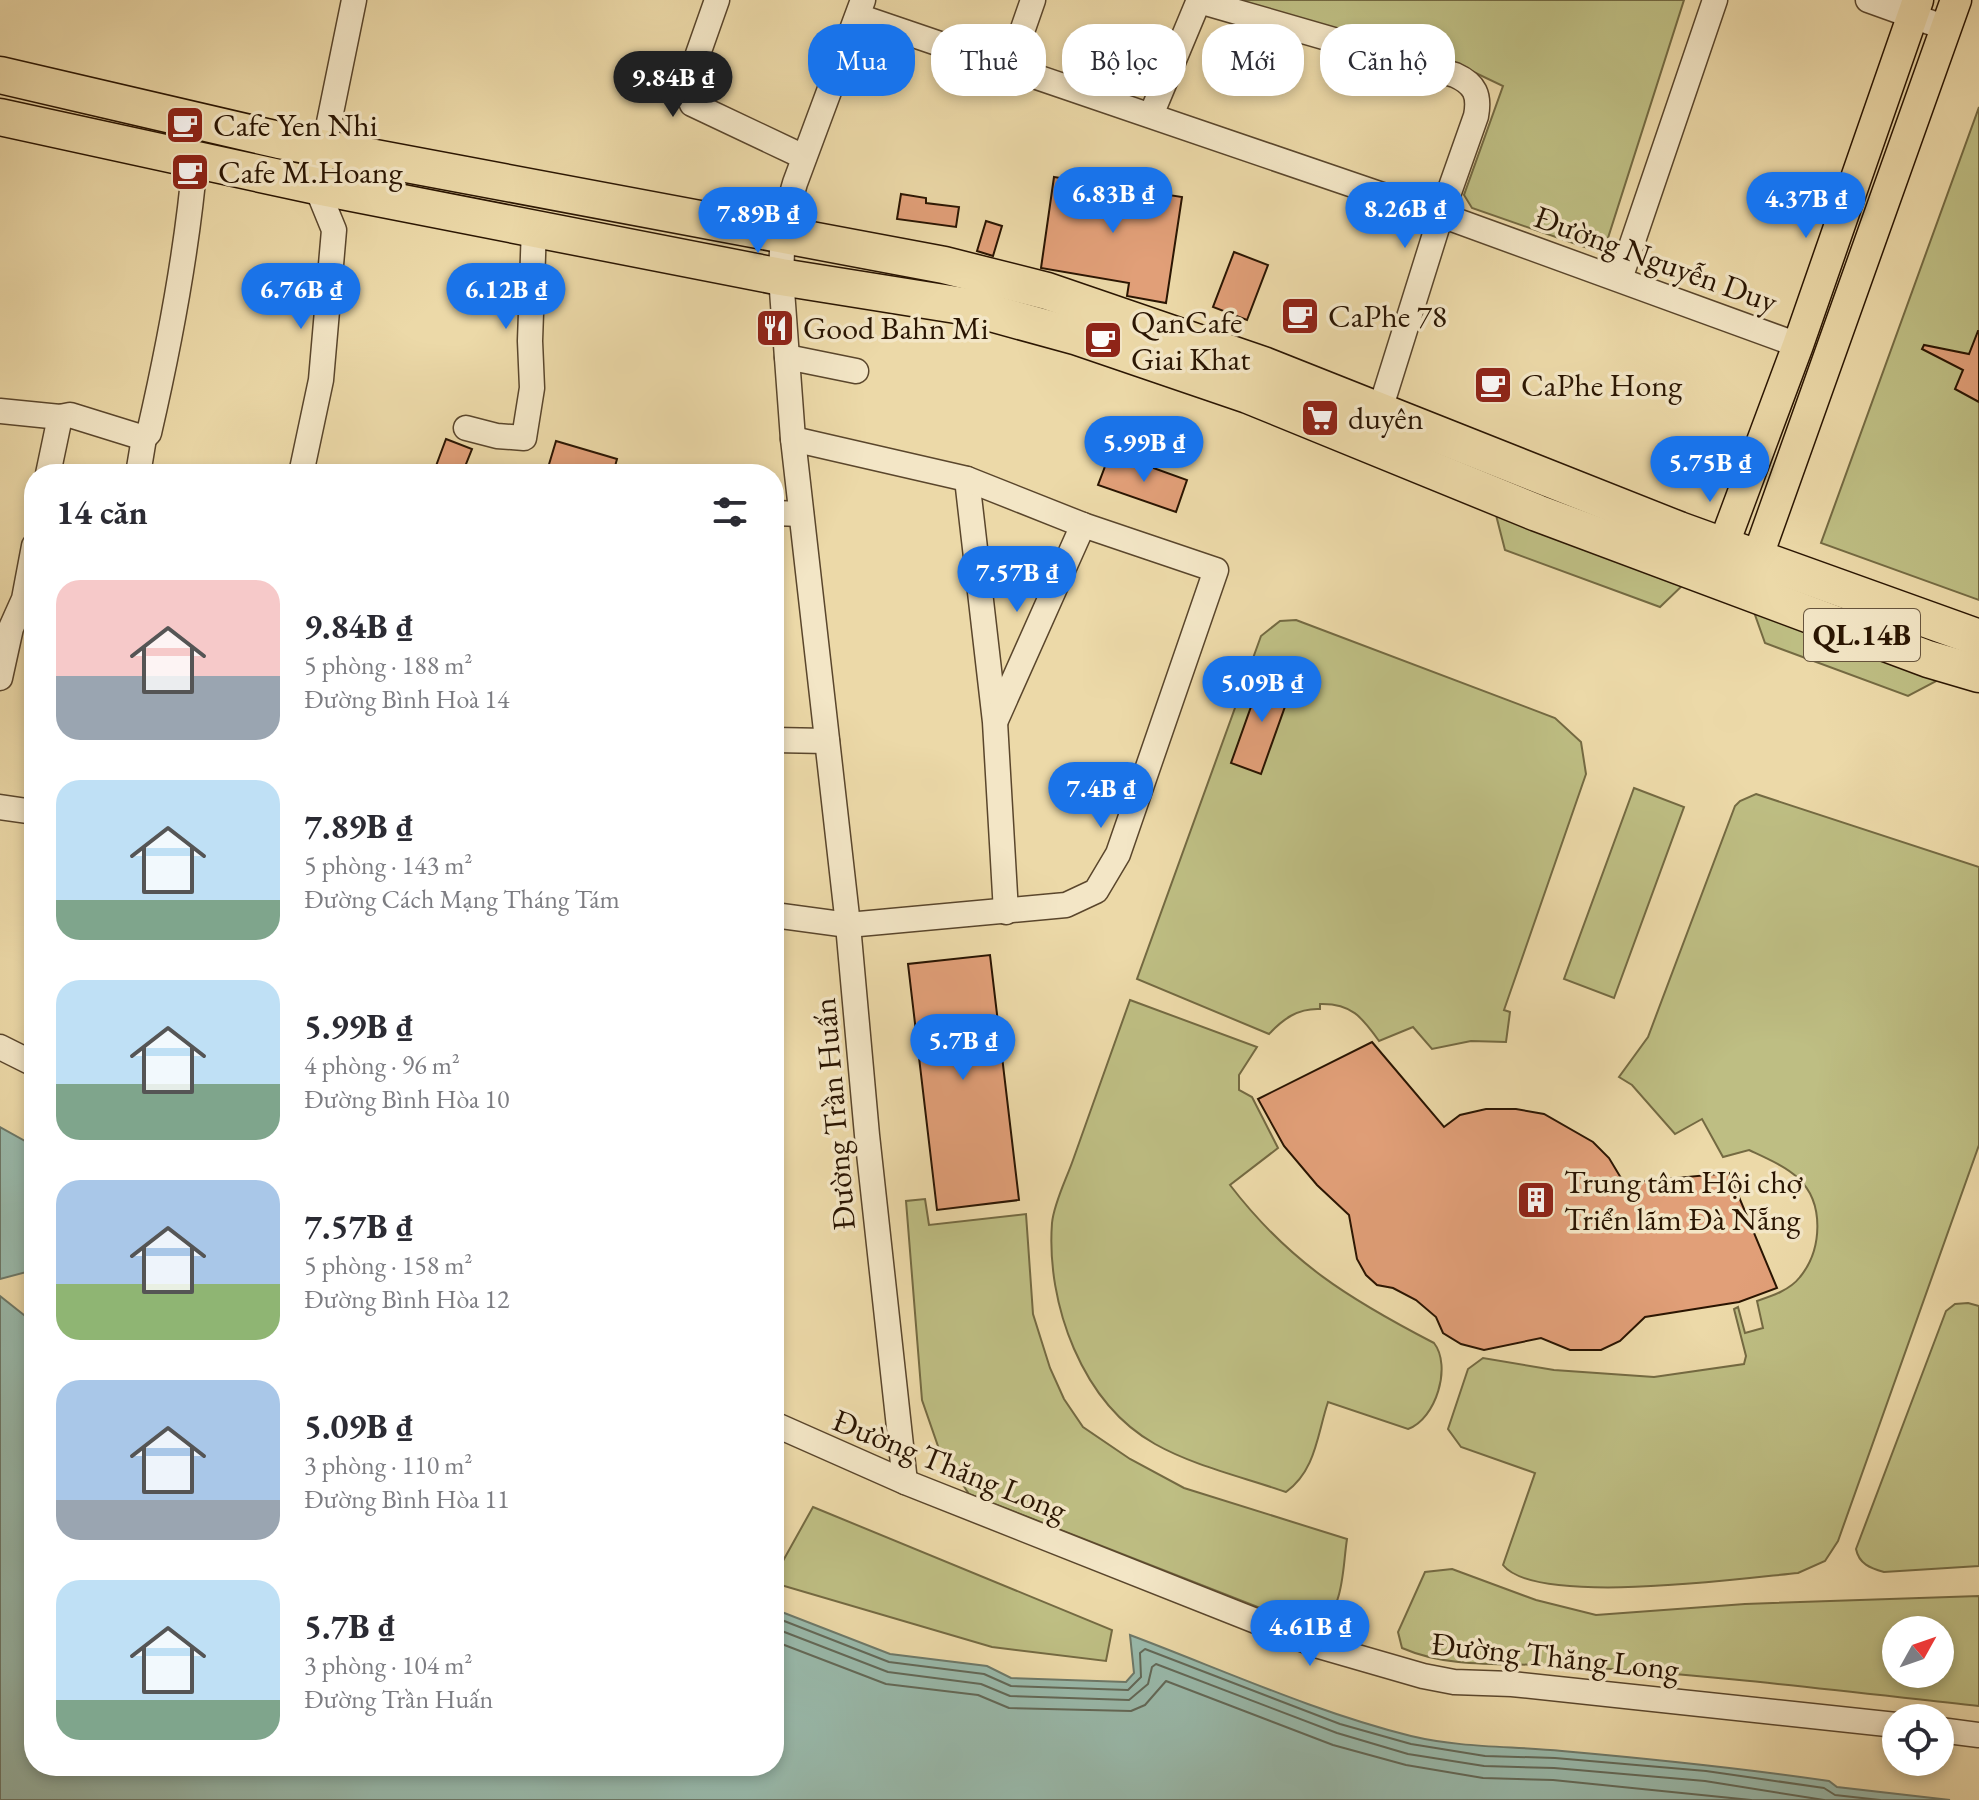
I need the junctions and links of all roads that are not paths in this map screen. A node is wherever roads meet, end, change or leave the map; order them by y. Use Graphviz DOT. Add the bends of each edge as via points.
graph roads {
  1 [pos="354,0"];
  2 [pos="717,0"];
  3 [pos="1033,0"];
  4 [pos="1715,0"];
  5 [pos="1868,0"];
  6 [pos="1199,1"];
  7 [pos="860,8"];
  8 [pos="1916,8"];
  9 [pos="1951,14"];
  10 [pos="1025,24"];
  11 [pos="931,37"];
  12 [pos="0,75"];
  13 [pos="1046,81"];
  14 [pos="1151,115"];
  15 [pos="0,117"];
  16 [pos="323,149"];
  17 [pos="804,157"];
  18 [pos="195,160"];
  19 [pos="316,186"];
  20 [pos="1441,215"];
  21 [pos="534,227"];
  22 [pos="783,236"];
  23 [pos="781,277"];
  24 [pos="1620,279"];
  25 [pos="1798,345"];
  26 [pos="787,357"];
  27 [pos="856,371"];
  28 [pos="0,411"];
  29 [pos="1379,413"];
  30 [pos="60,417"];
  31 [pos="466,428"];
  32 [pos="144,438"];
  33 [pos="793,439"];
  34 [pos="50,464"];
  35 [pos="140,464"];
  36 [pos="303,464"];
  37 [pos="967,479"];
  38 [pos="784,513"];
  39 [pos="801,514"];
  40 [pos="1083,525"];
  41 [pos="1717,562"];
  42 [pos="1751,575"];
  43 [pos="24,599"];
  44 [pos="1979,638"];
  45 [pos="1979,674"];
  46 [pos="0,678"];
  47 [pos="995,722"];
  48 [pos="784,740"];
  49 [pos="827,741"];
  50 [pos="0,807"];
  51 [pos="24,811"];
  52 [pos="1006,912"];
  53 [pos="784,916"];
  54 [pos="848,925"];
  55 [pos="0,1047"];
  56 [pos="24,1059"];
  57 [pos="784,1428"];
  58 [pos="905,1482"];
  59 [pos="1882,1724"];
  60 [pos="1954,1732"];
  61 [pos="1979,1735"];
  1 -- 16 [label="street"];
  2 -- 17 [label="street" via="687,96 692,104"];
  3 -- 10 [label="street"];
  4 -- 24 [label="street"];
  5 -- 8 [label="street"];
  6 -- 14 [label="street"];
  6 -- 20 [label="street" via="1467,80 1476,90 1476,116"];
  7 -- 11 [label="street, Đường Nguyễn Duy"];
  7 -- 17 [label="street, Đường Trần Huấn"];
  8 -- 9 [label="street"];
  8 -- 25 [label="main road"];
  9 -- 42 [label="main road"];
  12 -- 16 [label="highway, QL.14B"];
  13 -- 14 [label="street, Đường Nguyễn Duy"];
  14 -- 20 [label="street, Đường Nguyễn Duy"];
  15 -- 18 [label="highway, QL.14B"];
  16 -- 19 [label="street"];
  16 -- 22 [label="highway, QL.14B"];
  17 -- 22 [label="street, Đường Trần Huấn"];
  18 -- 19 [label="highway, QL.14B"];
  18 -- 32 [label="street" via="175,320"];
  19 -- 21 [label="highway, QL.14B"];
  19 -- 36 [label="street" via="334,230 321,380"];
  20 -- 24 [label="street, Đường Nguyễn Duy"];
  20 -- 29 [label="street"];
  21 -- 23 [label="highway, QL.14B"];
  21 -- 31 [label="street" via="532,388 524,438"];
  22 -- 23 [label="street, Đường Trần Huấn"];
  22 -- 29 [label="highway, QL.14B" via="944,265 1047,291 1263,365"];
  23 -- 26 [label="street, Đường Trần Huấn"];
  23 -- 41 [label="highway, QL.14B" via="969,307 1078,337 1248,395 1537,513"];
  24 -- 25 [label="street, Đường Nguyễn Duy"];
  25 -- 41 [label="main road"];
  26 -- 27 [label="street"];
  26 -- 33 [label="street, Đường Trần Huấn"];
  28 -- 30 [label="street"];
  29 -- 41 [label="highway, QL.14B"];
  30 -- 32 [label="street" via="70,415"];
  30 -- 34 [label="street"];
  32 -- 35 [label="street"];
  33 -- 37 [label="street"];
  33 -- 39 [label="street, Đường Trần Huấn"];
  37 -- 40 [label="street"];
  37 -- 47 [label="street"];
  38 -- 39 [label="street"];
  39 -- 49 [label="street, Đường Trần Huấn"];
  40 -- 47 [label="street"];
  40 -- 52 [label="street" via="1216,570 1118,854 1096,891 1066,905"];
  41 -- 42 [label="highway, QL.14B"];
  42 -- 44 [label="highway, QL.14B"];
  42 -- 45 [label="highway, QL.14B" via="1928,659"];
  43 -- 46 [label="street" via="11,628"];
  47 -- 52 [label="street"];
  48 -- 49 [label="street"];
  49 -- 54 [label="street, Đường Trần Huấn"];
  50 -- 51 [label="street"];
  52 -- 54 [label="street"];
  53 -- 54 [label="street"];
  54 -- 58 [label="street, Đường Trần Huấn"];
  55 -- 56 [label="street"];
  57 -- 58 [label="street, Đường Thăng Long"];
  58 -- 59 [label="street, Đường Thăng Long" via="1319,1646 1423,1676"];
  60 -- 61 [label="street"];
}
